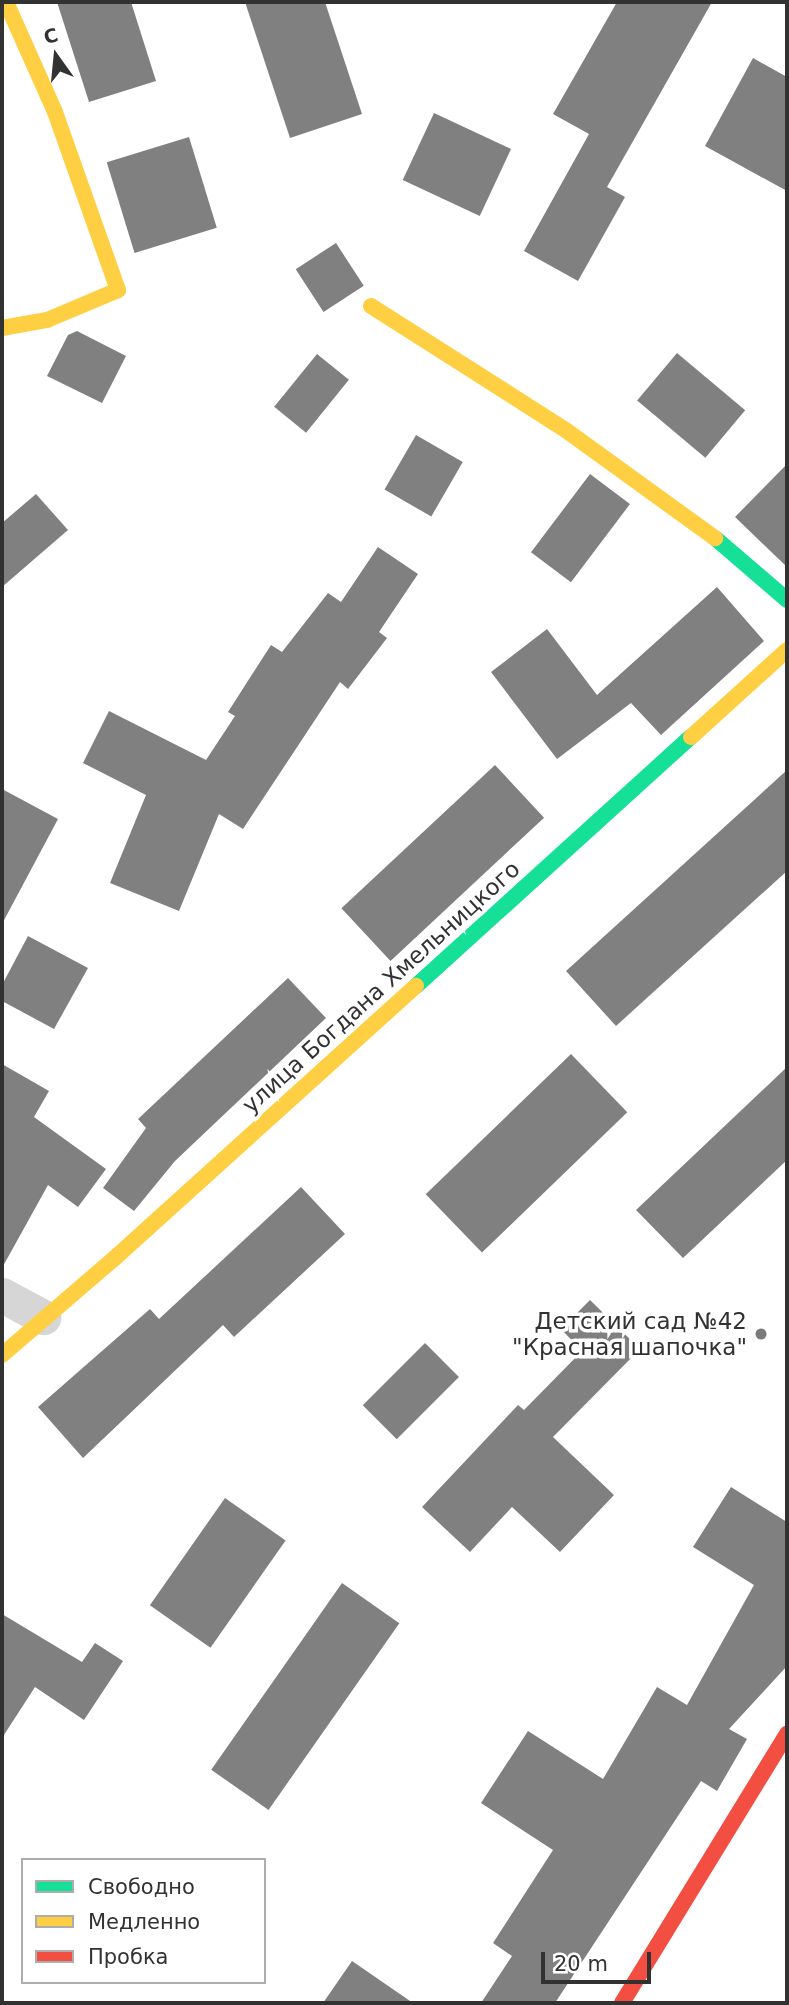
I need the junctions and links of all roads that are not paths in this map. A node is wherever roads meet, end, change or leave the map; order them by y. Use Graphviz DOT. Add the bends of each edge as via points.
graph roads {
  1 [pos="6,2"];
  2 [pos="13,44"];
  3 [pos="371,306"];
  4 [pos="2,328"];
  5 [pos="787,600"];
  6 [pos="787,650"];
  7 [pos="2,1295"];
  8 [pos="43,1317"];
  9 [pos="2,1355"];
  10 [pos="787,1734"];
  11 [pos="622,2003"];
  1 -- 2 [label="street"];
  2 -- 4 [label="street" via="55,112 118,290 47,320"];
  3 -- 5 [label="street" via="567,431 719,541"];
  6 -- 8 [label="street, улица Богдана Хмельницкого" via="117,1256"];
  7 -- 8 [label="street"];
  8 -- 9 [label="street, улица Богдана Хмельницкого"];
  10 -- 11 [label="street"];
}
